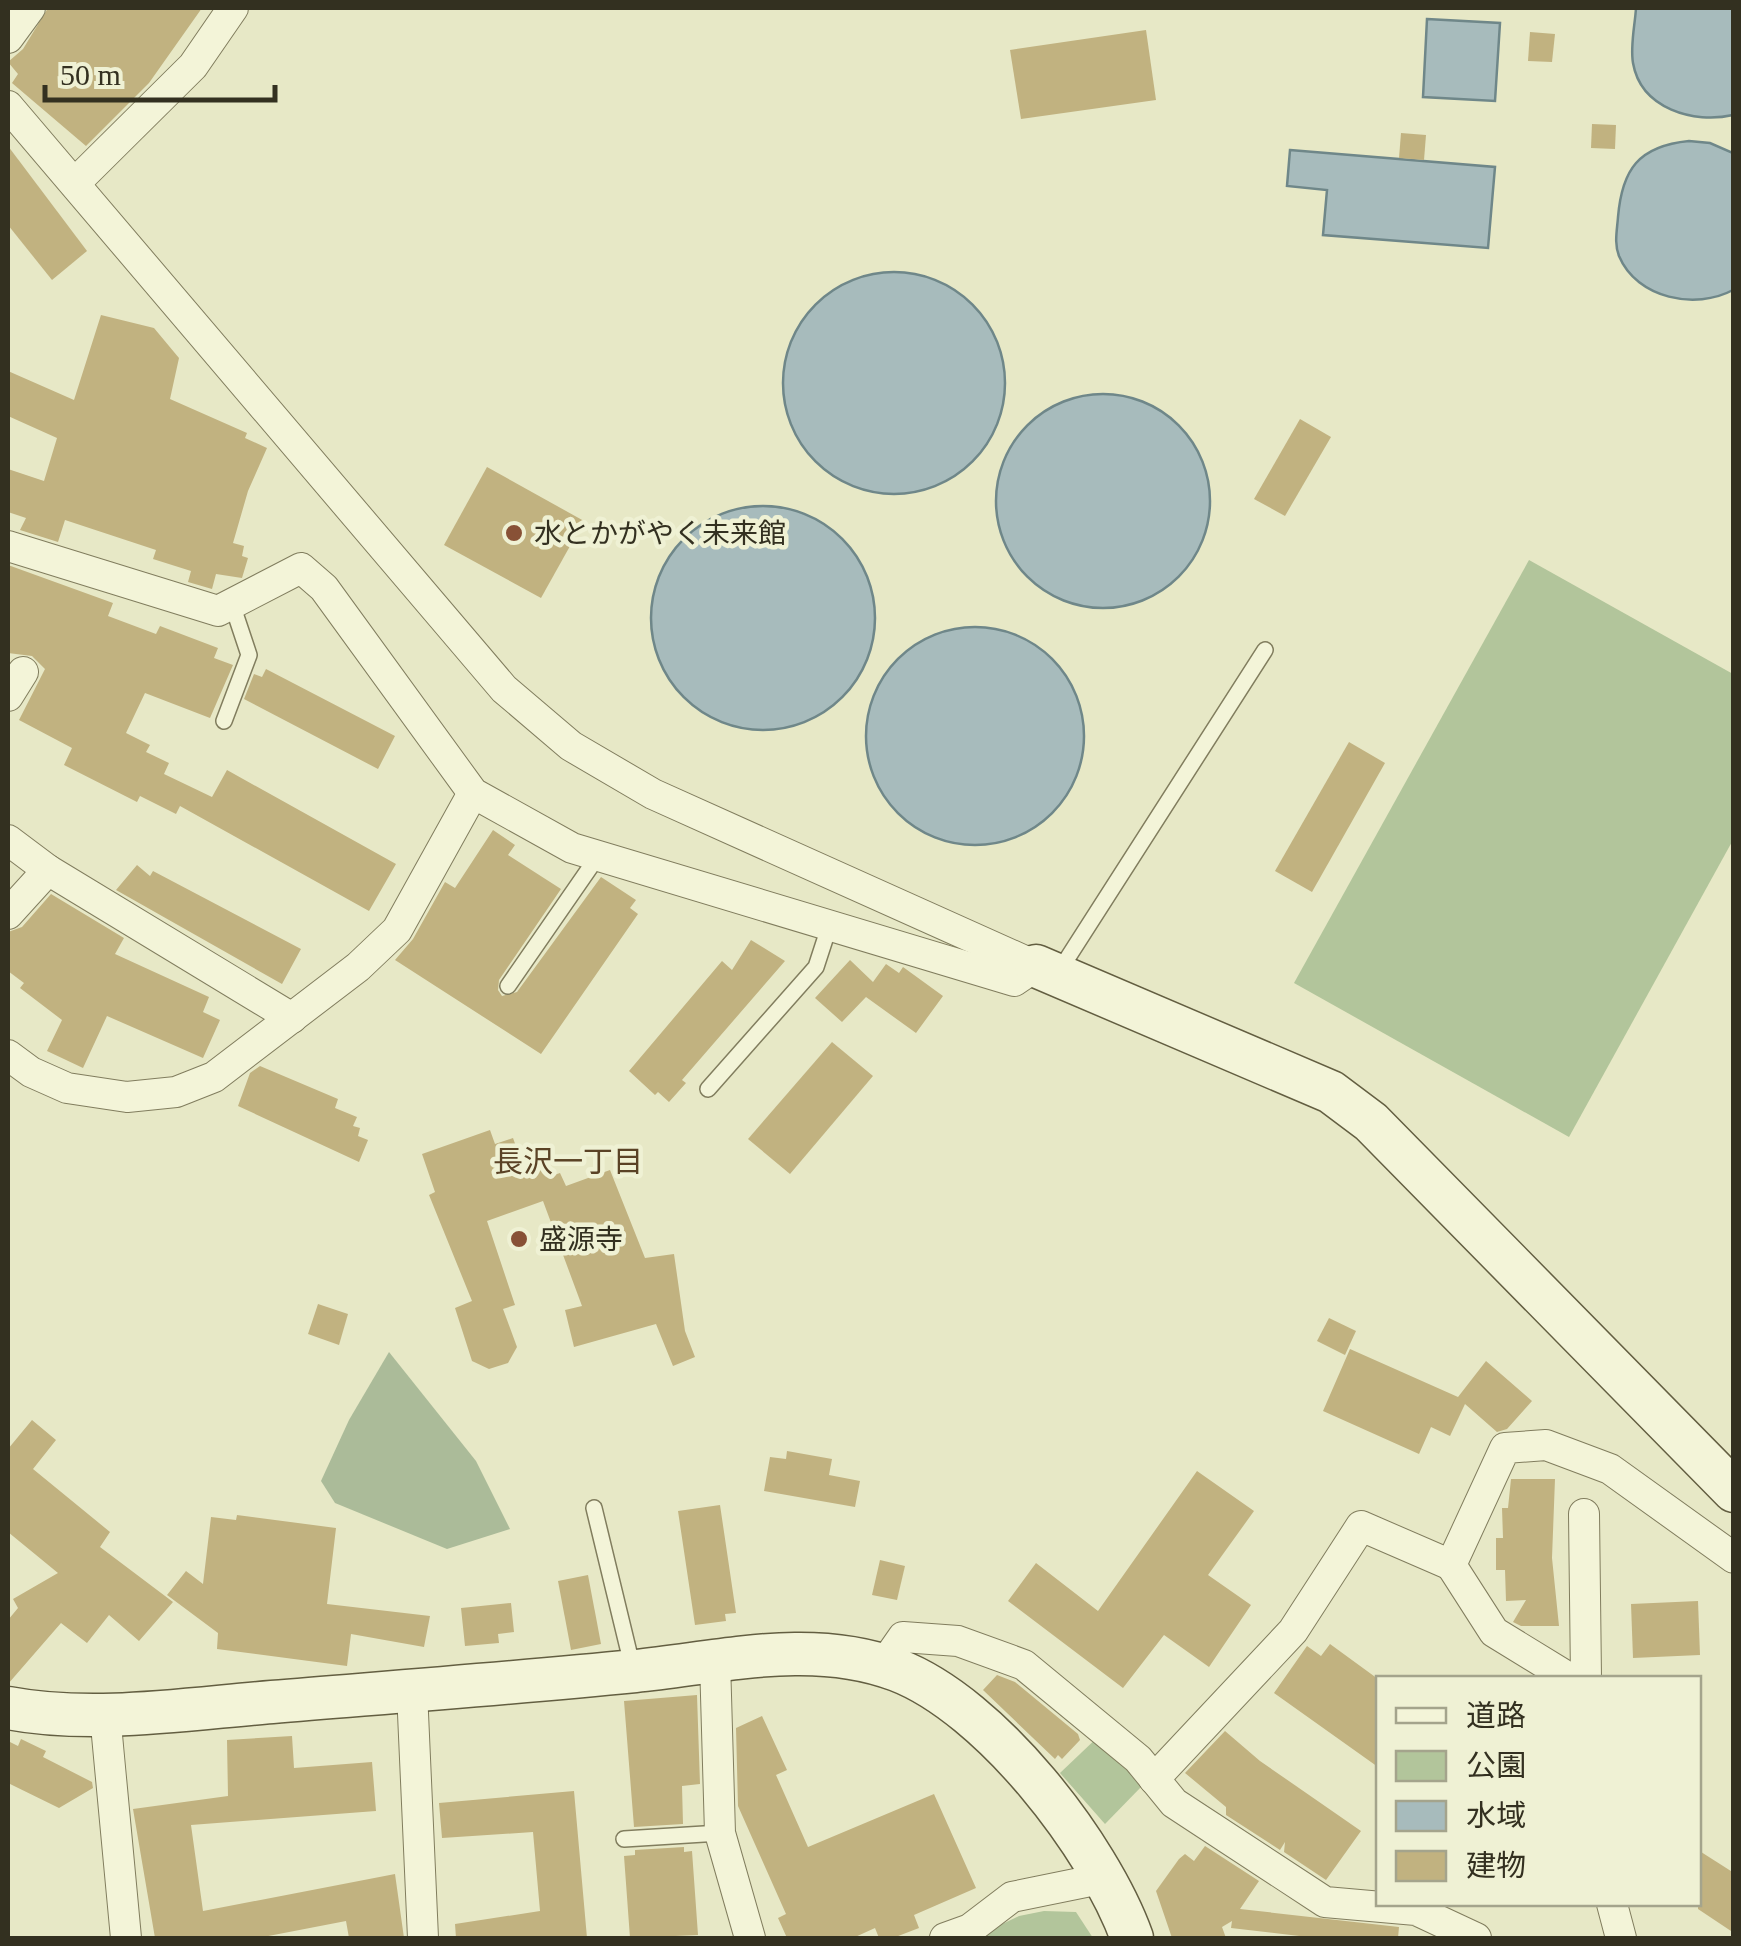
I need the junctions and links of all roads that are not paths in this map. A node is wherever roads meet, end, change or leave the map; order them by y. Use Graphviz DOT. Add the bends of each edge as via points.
graph roads {
  1 [pos="30,8"];
  2 [pos="233,8"];
  3 [pos="8,38"];
  4 [pos="12,119"];
  5 [pos="75,183"];
  6 [pos="8,546"];
  7 [pos="232,604"];
  8 [pos="1264,650"];
  9 [pos="224,722"];
  10 [pos="473,793"];
  11 [pos="8,840"];
  12 [pos="598,856"];
  13 [pos="48,870"];
  14 [pos="8,914"];
  15 [pos="830,924"];
  16 [pos="1046,971"];
  17 [pos="508,986"];
  18 [pos="292,1018"];
  19 [pos="8,1055"];
  20 [pos="708,1089"];
  21 [pos="1734,1492"];
  22 [pos="594,1508"];
  23 [pos="1584,1514"];
  24 [pos="1734,1558"];
  25 [pos="1451,1565"];
  26 [pos="715,1661"];
  27 [pos="882,1667"];
  28 [pos="634,1671"];
  29 [pos="1565,1676"];
  30 [pos="1586,1676"];
  31 [pos="412,1690"];
  32 [pos="8,1708"];
  33 [pos="105,1714"];
  34 [pos="1154,1779"];
  35 [pos="720,1833"];
  36 [pos="624,1840"];
  37 [pos="1105,1878"];
  38 [pos="1612,1906"];
  39 [pos="126,1938"];
  40 [pos="423,1938"];
  41 [pos="750,1938"];
  42 [pos="945,1938"];
  43 [pos="1132,1938"];
  44 [pos="1476,1938"];
  45 [pos="1620,1938"];
  1 -- 3 [label="street"];
  2 -- 5 [label="street" via="192,66"];
  4 -- 5 [label="street"];
  5 -- 16 [label="street" via="504,690 571,746 653,794"];
  6 -- 7 [label="street" via="218,611"];
  7 -- 9 [label="lane" via="249,655"];
  7 -- 10 [label="street" via="301,568 324,588"];
  8 -- 16 [label="lane"];
  10 -- 12 [label="street"];
  10 -- 18 [label="street" via="397,930"];
  11 -- 13 [label="street"];
  12 -- 15 [label="street"];
  12 -- 17 [label="lane"];
  13 -- 14 [label="street"];
  13 -- 18 [label="street"];
  15 -- 16 [label="street" via="1014,981"];
  15 -- 20 [label="lane" via="816,967"];
  16 -- 21 [label="street" via="1331,1092 1371,1122"];
  18 -- 19 [label="street" via="214,1077 176,1092 127,1097 67,1088"];
  22 -- 28 [label="lane"];
  23 -- 30 [label="street"];
  24 -- 25 [label="street" via="1610,1469 1546,1445 1505,1448"];
  25 -- 29 [label="street" via="1494,1632"];
  25 -- 34 [label="street" via="1361,1526 1293,1632"];
  26 -- 27 [label="street" via="808,1650"];
  26 -- 28 [label="street"];
  26 -- 35 [label="street"];
  27 -- 34 [label="street" via="904,1636 958,1641 1024,1665 1124,1746"];
  27 -- 37 [label="street" via="958,1704 1041,1792"];
  28 -- 31 [label="street"];
  31 -- 33 [label="street"];
  31 -- 40 [label="street"];
  32 -- 33 [label="street"];
  33 -- 39 [label="street"];
  34 -- 44 [label="street" via="1174,1804 1325,1902 1416,1910"];
  35 -- 36 [label="lane"];
  35 -- 41 [label="street"];
  37 -- 42 [label="street" via="1012,1897 970,1929"];
  37 -- 43 [label="street"];
  38 -- 45 [label="street"];
}
